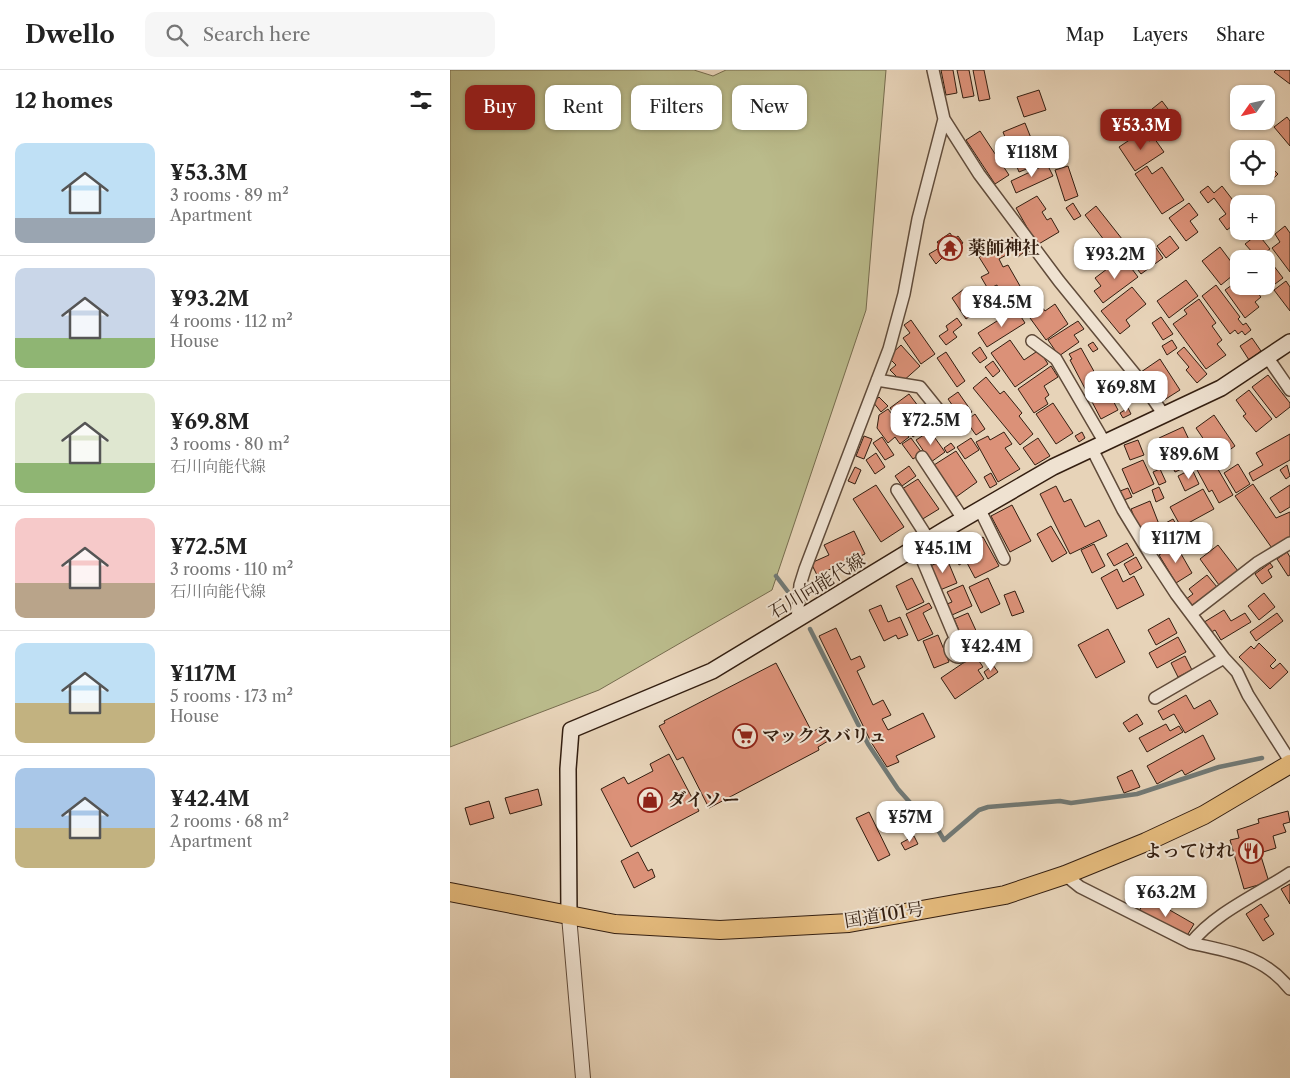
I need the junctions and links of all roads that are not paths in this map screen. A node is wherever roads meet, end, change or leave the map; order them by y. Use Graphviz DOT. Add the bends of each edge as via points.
graph roads {
  1 [pos="933,70"];
  2 [pos="944,119"];
  3 [pos="1032,341"];
  4 [pos="1290,342"];
  5 [pos="1268,358"];
  6 [pos="877,380"];
  7 [pos="1290,390"];
  8 [pos="941,413"];
  9 [pos="1164,415"];
  10 [pos="1098,446"];
  11 [pos="922,457"];
  12 [pos="897,490"];
  13 [pos="980,510"];
  14 [pos="964,519"];
  15 [pos="923,543"];
  16 [pos="1290,543"];
  17 [pos="1004,559"];
  18 [pos="1191,614"];
  19 [pos="797,620"];
  20 [pos="956,640"];
  21 [pos="1224,658"];
  22 [pos="1155,698"];
  23 [pos="1290,762"];
  24 [pos="1290,873"];
  25 [pos="1065,875"];
  26 [pos="450,892"];
  27 [pos="569,916"];
  28 [pos="1191,943"];
  29 [pos="1290,989"];
  30 [pos="583,1078"];
  1 -- 2 [label="street"];
  2 -- 6 [label="street" via="918,219 904,294"];
  2 -- 9 [label="street" via="1006,213"];
  3 -- 10 [label="street" via="1056,358"];
  4 -- 5 [label="main road, 石川向能代線"];
  5 -- 7 [label="street"];
  5 -- 9 [label="main road, 石川向能代線" via="1221,388"];
  6 -- 8 [label="street" via="920,387"];
  6 -- 19 [label="street" via="805,569"];
  9 -- 10 [label="main road, 石川向能代線"];
  10 -- 13 [label="main road, 石川向能代線" via="1053,467"];
  10 -- 18 [label="street" via="1123,510"];
  11 -- 14 [label="street"];
  12 -- 15 [label="street"];
  13 -- 14 [label="main road, 石川向能代線"];
  13 -- 17 [label="street"];
  14 -- 15 [label="main road, 石川向能代線"];
  15 -- 19 [label="main road, 石川向能代線"];
  15 -- 20 [label="street"];
  16 -- 18 [label="street" via="1257,563"];
  18 -- 21 [label="street"];
  19 -- 27 [label="main road, 石川向能代線" via="712,671 571,730 568,768"];
  21 -- 22 [label="street"];
  21 -- 23 [label="street" via="1237,672"];
  23 -- 25 [label="highway, 国道101号" via="1204,815"];
  24 -- 28 [label="street" via="1201,930"];
  25 -- 27 [label="highway, 国道101号" via="1005,895 849,922 720,930 615,924"];
  25 -- 28 [label="street" via="1080,887"];
  26 -- 27 [label="highway, 国道101号"];
  27 -- 30 [label="street"];
  28 -- 29 [label="street" via="1253,958"];
}
